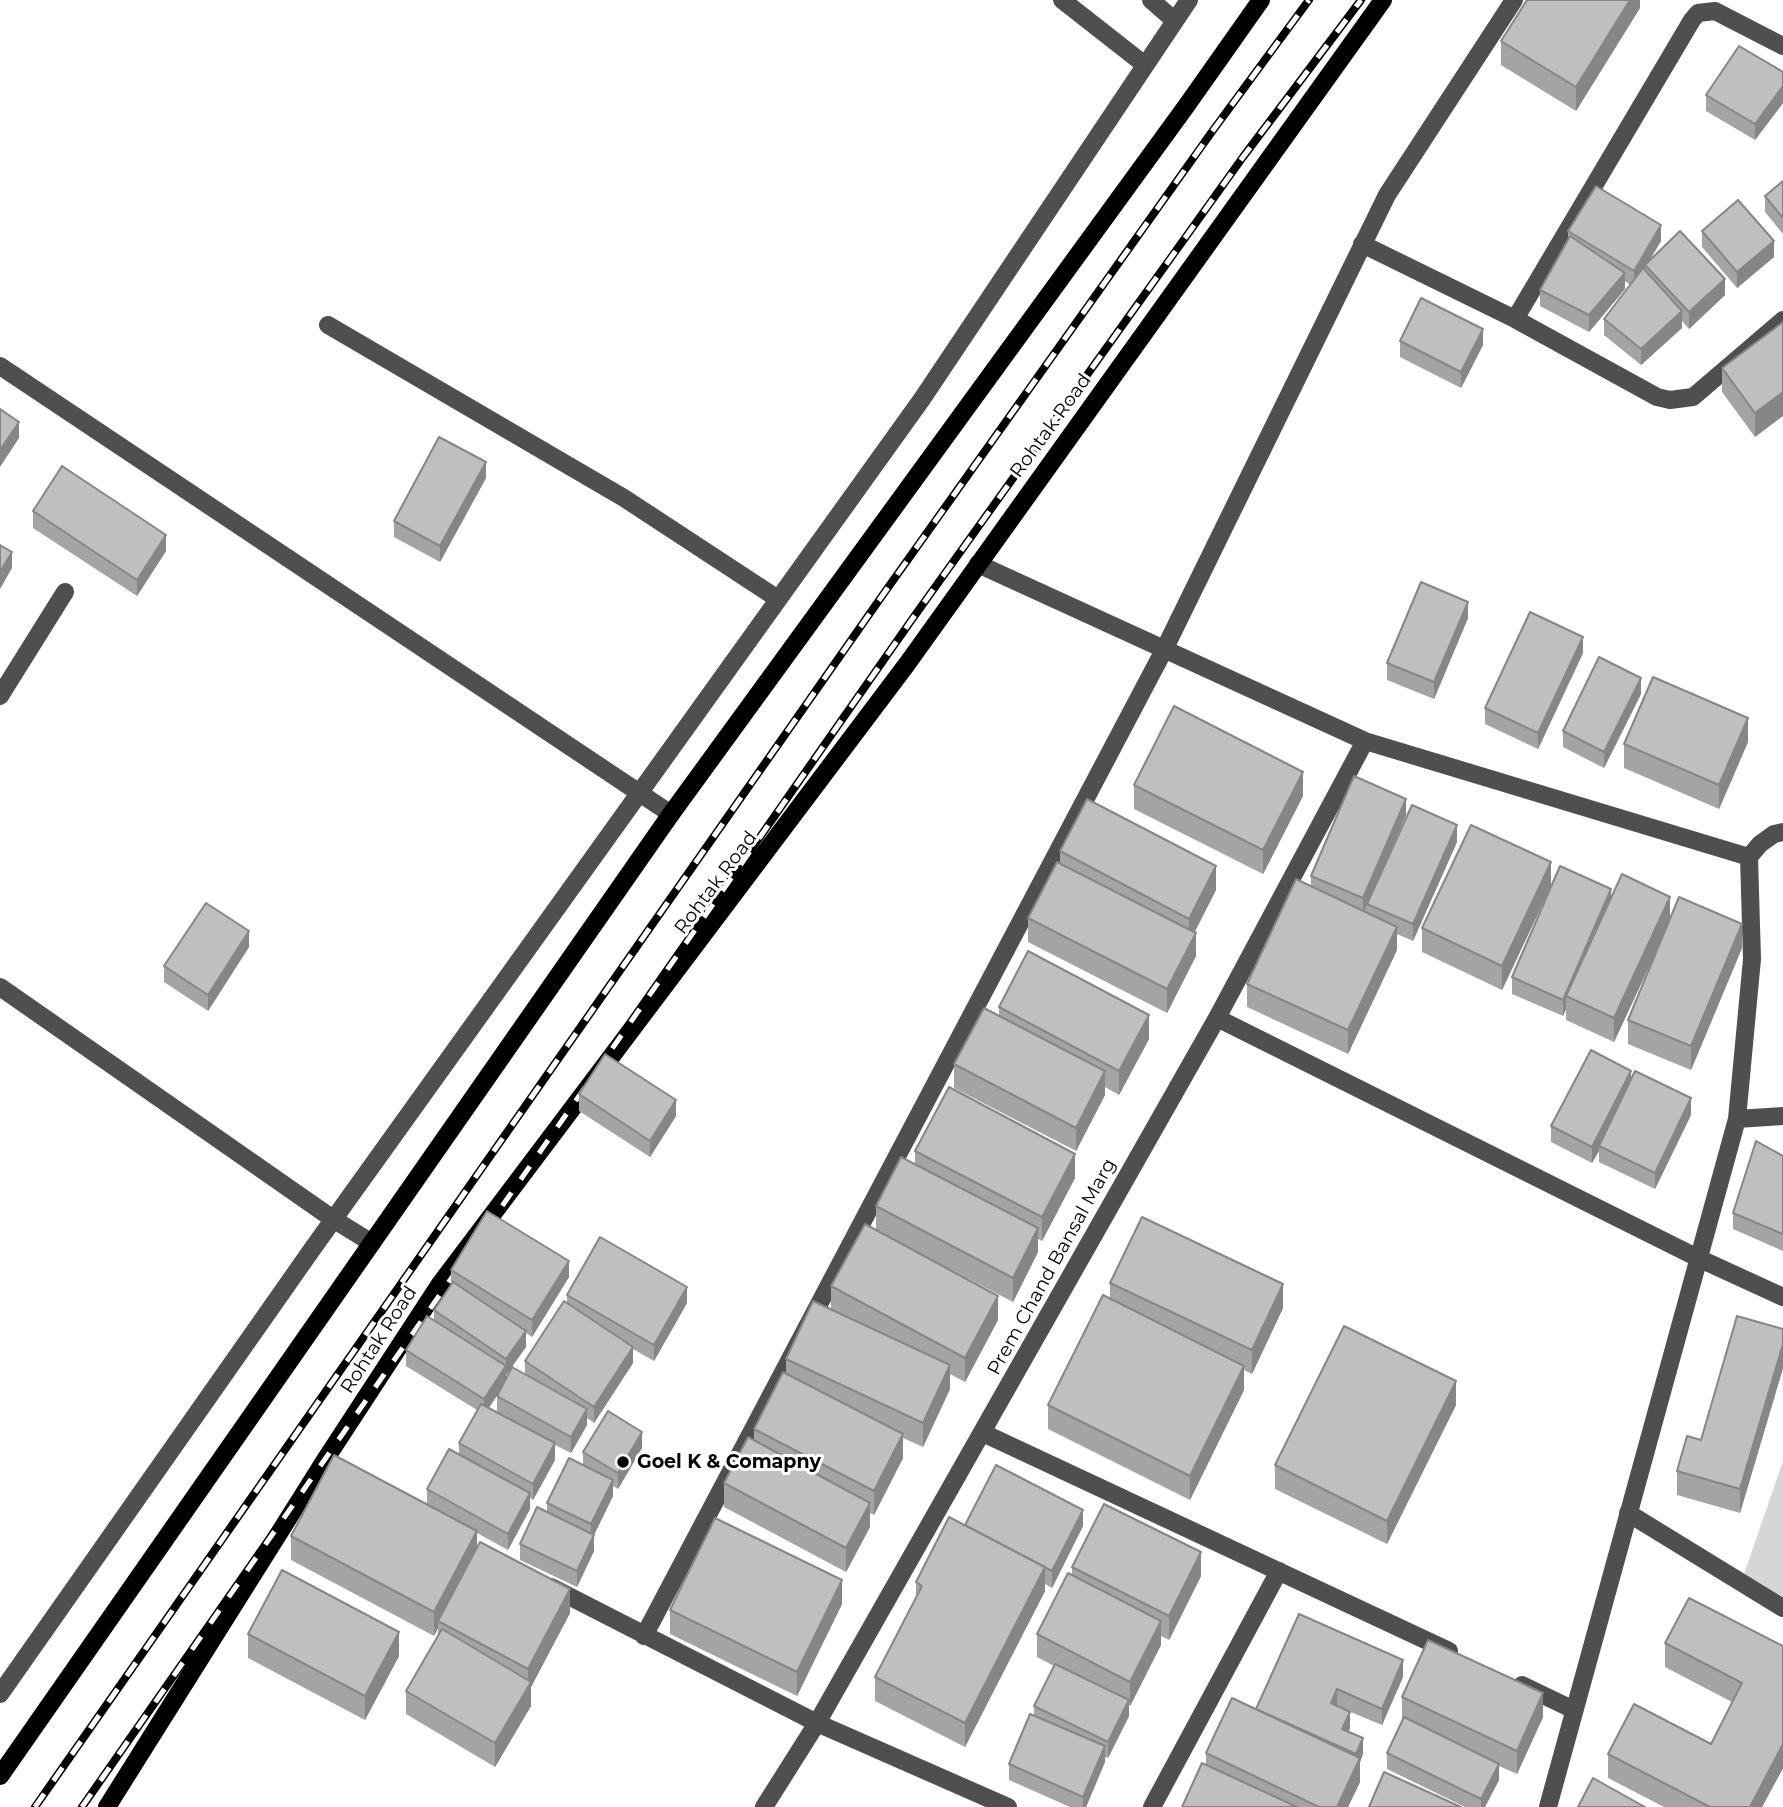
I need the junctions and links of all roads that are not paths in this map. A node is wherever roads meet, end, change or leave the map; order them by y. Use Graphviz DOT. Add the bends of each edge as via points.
graph roads {
  1 [pos="1062,0"];
  2 [pos="1151,0"];
  3 [pos="1189,0"];
  4 [pos="1261,0"];
  5 [pos="1383,0"];
  6 [pos="1514,0"];
  7 [pos="1175,21"];
  8 [pos="1783,46"];
  9 [pos="1145,65"];
  10 [pos="1362,244"];
  11 [pos="1515,319"];
  12 [pos="1783,320"];
  13 [pos="328,325"];
  14 [pos="0,366"];
  15 [pos="978,564"];
  16 [pos="65,592"];
  17 [pos="778,599"];
  18 [pos="1164,650"];
  19 [pos="0,695"];
  20 [pos="1365,741"];
  21 [pos="639,794"];
  22 [pos="671,814"];
  23 [pos="1783,832"];
  24 [pos="1749,857"];
  25 [pos="0,987"];
  26 [pos="1217,1018"];
  27 [pos="1783,1116"];
  28 [pos="1737,1119"];
  29 [pos="333,1219"];
  30 [pos="372,1243"];
  31 [pos="1698,1258"];
  32 [pos="1783,1297"];
  33 [pos="983,1433"];
  34 [pos="325,1460"];
  35 [pos="344,1471"];
  36 [pos="1628,1513"];
  37 [pos="1279,1572"];
  38 [pos="541,1581"];
  39 [pos="1783,1608"];
  40 [pos="644,1636"];
  41 [pos="1463,1658"];
  42 [pos="1500,1675"];
  43 [pos="3,1685"];
  44 [pos="1574,1710"];
  45 [pos="817,1723"];
  46 [pos="0,1776"];
  47 [pos="107,1807"];
  48 [pos="764,1807"];
  49 [pos="1008,1807"];
  50 [pos="1152,1807"];
  51 [pos="1548,1807"];
  1 -- 9 [label="street"];
  2 -- 7 [label="street"];
  3 -- 7 [label="street"];
  4 -- 22 [label="main road"];
  5 -- 15 [label="main road, Rohtak Road"];
  6 -- 10 [label="street" via="1387,195"];
  7 -- 9 [label="street"];
  8 -- 11 [label="street" via="1715,11 1699,13 1692,20"];
  9 -- 17 [label="street" via="922,399"];
  10 -- 11 [label="street"];
  10 -- 18 [label="street"];
  11 -- 12 [label="street" via="1657,397 1682,400 1693,397"];
  13 -- 17 [label="street" via="624,498"];
  14 -- 21 [label="street"];
  15 -- 18 [label="street"];
  15 -- 34 [label="main road, Rohtak Road" via="440,1284"];
  16 -- 19 [label="street"];
  17 -- 21 [label="street"];
  18 -- 20 [label="street"];
  18 -- 40 [label="street"];
  20 -- 24 [label="street"];
  20 -- 26 [label="street, Prem Chand Bansal Marg"];
  21 -- 22 [label="street"];
  21 -- 29 [label="street"];
  22 -- 30 [label="main road"];
  23 -- 24 [label="street" via="1774,834"];
  24 -- 28 [label="street" via="1752,959"];
  25 -- 29 [label="street"];
  26 -- 31 [label="street"];
  26 -- 33 [label="street, Prem Chand Bansal Marg"];
  27 -- 28 [label="street"];
  28 -- 31 [label="street"];
  29 -- 30 [label="street"];
  29 -- 43 [label="street"];
  30 -- 46 [label="main road"];
  31 -- 32 [label="street"];
  31 -- 36 [label="street"];
  33 -- 37 [label="street"];
  33 -- 45 [label="street, Prem Chand Bansal Marg"];
  34 -- 35 [label="street"];
  34 -- 47 [label="main road, Rohtak Road"];
  36 -- 39 [label="street"];
  36 -- 44 [label="street"];
  37 -- 41 [label="street"];
  37 -- 50 [label="street"];
  38 -- 40 [label="street"];
  40 -- 45 [label="street"];
  42 -- 44 [label="street"];
  44 -- 51 [label="street"];
  45 -- 48 [label="street, Prem Chand Bansal Marg"];
  45 -- 49 [label="street"];
}
